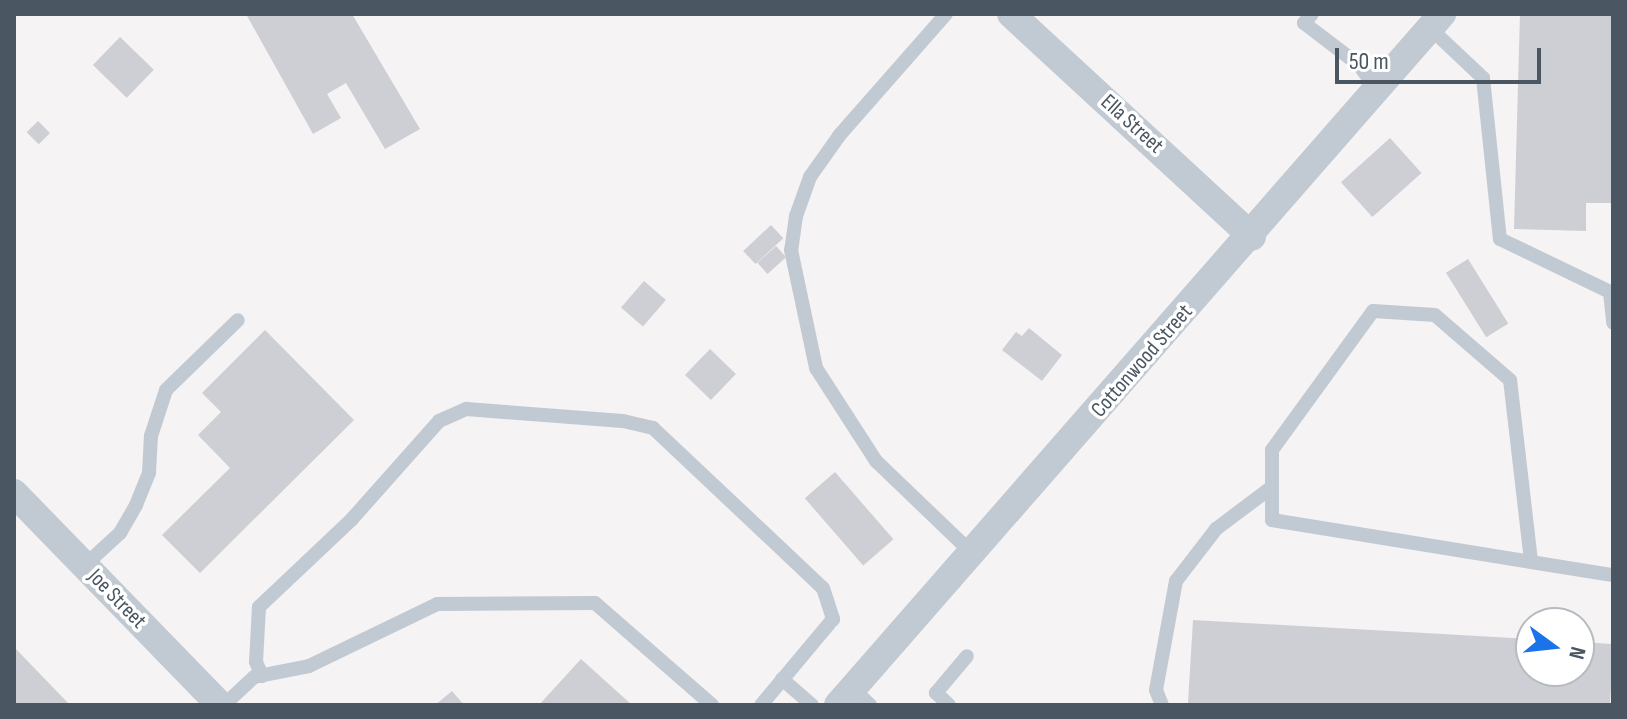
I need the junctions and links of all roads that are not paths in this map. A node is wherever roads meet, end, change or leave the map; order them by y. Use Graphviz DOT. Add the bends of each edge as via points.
graph roads {
  1 [pos="946,14"];
  2 [pos="1011,14"];
  3 [pos="1303,17"];
  4 [pos="1436,21"];
  5 [pos="1377,90"];
  6 [pos="1252,236"];
  7 [pos="1612,289"];
  8 [pos="238,320"];
  9 [pos="1613,323"];
  10 [pos="1272,487"];
  11 [pos="14,493"];
  12 [pos="971,552"];
  13 [pos="1531,561"];
  14 [pos="84,566"];
  15 [pos="1613,575"];
  16 [pos="967,656"];
  17 [pos="262,676"];
  18 [pos="782,679"];
  19 [pos="853,699"];
  20 [pos="222,705"];
  21 [pos="712,705"];
  22 [pos="761,705"];
  23 [pos="812,705"];
  24 [pos="949,705"];
  25 [pos="1162,705"];
  1 -- 12 [label="lane" via="810,177 791,250 816,368 876,461"];
  2 -- 6 [label="street, Ella Street"];
  3 -- 5 [label="lane" via="1359,65"];
  4 -- 5 [label="street, Cottonwood Street"];
  4 -- 7 [label="lane" via="1483,78 1500,239"];
  5 -- 6 [label="street, Cottonwood Street"];
  6 -- 12 [label="street, Cottonwood Street"];
  7 -- 9 [label="lane"];
  8 -- 14 [label="lane" via="166,390 151,436 149,473 136,505 120,533"];
  10 -- 13 [label="lane" via="1272,520"];
  10 -- 13 [label="lane" via="1272,450 1373,311 1435,315 1510,380"];
  10 -- 25 [label="lane" via="1216,529 1176,581 1156,690"];
  11 -- 14 [label="street, Joe Street"];
  12 -- 19 [label="street, Cottonwood Street"];
  13 -- 15 [label="lane"];
  14 -- 20 [label="street, Joe Street"];
  16 -- 24 [label="lane" via="936,693"];
  17 -- 18 [label="lane" via="256,662 259,607 352,519 439,421 466,409 653,428 823,588 833,619"];
  17 -- 20 [label="lane"];
  17 -- 21 [label="lane" via="309,666 437,604 595,603"];
  18 -- 22 [label="lane"];
  18 -- 23 [label="lane"];
}
